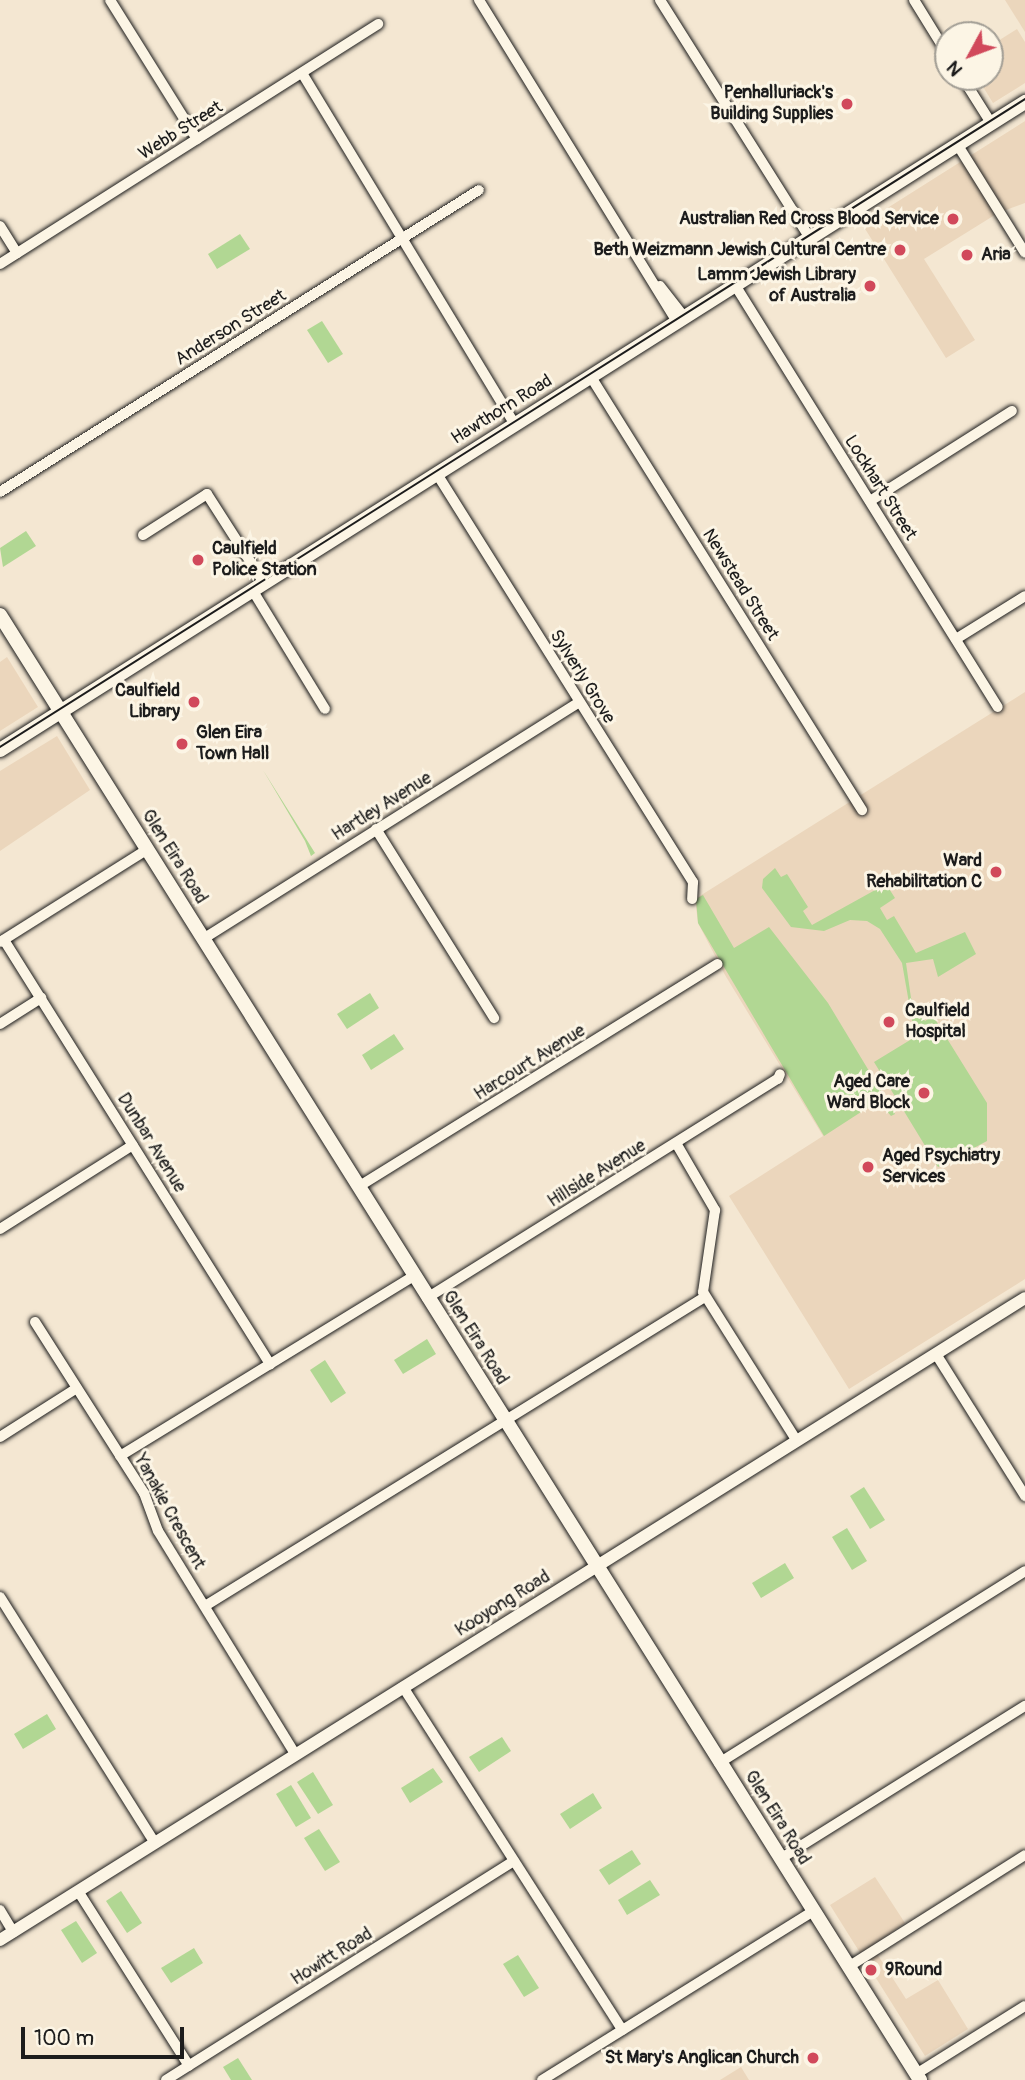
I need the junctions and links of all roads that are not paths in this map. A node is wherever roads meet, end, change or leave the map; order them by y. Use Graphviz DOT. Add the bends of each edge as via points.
graph roads {
  1 [pos="110,0"];
  2 [pos="478,0"];
  3 [pos="660,0"];
  4 [pos="914,0"];
  5 [pos="378,24"];
  6 [pos="934,32"];
  7 [pos="299,75"];
  8 [pos="971,91"];
  9 [pos="1025,102"];
  10 [pos="991,123"];
  11 [pos="197,139"];
  12 [pos="957,144"];
  13 [pos="479,190"];
  14 [pos="0,226"];
  15 [pos="402,238"];
  16 [pos="810,238"];
  17 [pos="17,253"];
  18 [pos="1025,253"];
  19 [pos="0,264"];
  20 [pos="735,285"];
  21 [pos="680,320"];
  22 [pos="591,377"];
  23 [pos="1012,411"];
  24 [pos="517,423"];
  25 [pos="437,474"];
  26 [pos="0,492"];
  27 [pos="870,501"];
  28 [pos="143,535"];
  29 [pos="258,587"];
  30 [pos="1025,596"];
  31 [pos="0,615"];
  32 [pos="956,639"];
  33 [pos="579,702"];
  34 [pos="998,707"];
  35 [pos="325,709"];
  36 [pos="61,712"];
  37 [pos="0,750"];
  38 [pos="862,810"];
  39 [pos="376,830"];
  40 [pos="146,850"];
  41 [pos="692,899"];
  42 [pos="203,939"];
  43 [pos="2,941"];
  44 [pos="717,964"];
  45 [pos="41,998"];
  46 [pos="494,1018"];
  47 [pos="0,1024"];
  48 [pos="780,1074"];
  49 [pos="676,1143"];
  50 [pos="133,1145"];
  51 [pos="358,1187"];
  52 [pos="0,1229"];
  53 [pos="414,1276"];
  54 [pos="705,1297"];
  55 [pos="427,1298"];
  56 [pos="1025,1298"];
  57 [pos="36,1322"];
  58 [pos="936,1354"];
  59 [pos="270,1364"];
  60 [pos="78,1388"];
  61 [pos="504,1420"];
  62 [pos="0,1437"];
  63 [pos="797,1441"];
  64 [pos="120,1455"];
  65 [pos="1025,1496"];
  66 [pos="596,1567"];
  67 [pos="1025,1571"];
  68 [pos="0,1597"];
  69 [pos="205,1606"];
  70 [pos="404,1687"];
  71 [pos="1025,1706"];
  72 [pos="296,1755"];
  73 [pos="719,1763"];
  74 [pos="155,1843"];
  75 [pos="1025,1855"];
  76 [pos="780,1860"];
  77 [pos="514,1861"];
  78 [pos="78,1891"];
  79 [pos="0,1910"];
  80 [pos="813,1911"];
  81 [pos="13,1931"];
  82 [pos="0,1940"];
  83 [pos="848,1967"];
  84 [pos="1025,2006"];
  85 [pos="621,2030"];
  86 [pos="189,2066"];
  87 [pos="918,2077"];
  88 [pos="166,2080"];
  89 [pos="542,2080"];
  1 -- 11 [label="street"];
  2 -- 21 [label="street"];
  3 -- 16 [label="street"];
  4 -- 6 [label="street"];
  5 -- 7 [label="street, Webb Street"];
  7 -- 11 [label="street, Webb Street"];
  7 -- 15 [label="street"];
  8 -- 10 [label="street"];
  9 -- 10 [label="main road, Hawthorn Road"];
  10 -- 12 [label="main road, Hawthorn Road"];
  11 -- 17 [label="street, Webb Street"];
  12 -- 16 [label="main road, Hawthorn Road"];
  12 -- 18 [label="street"];
  13 -- 15 [label="street, Anderson Street"];
  14 -- 17 [label="street"];
  15 -- 24 [label="street"];
  15 -- 26 [label="street, Anderson Street"];
  16 -- 20 [label="main road, Hawthorn Road"];
  17 -- 19 [label="street, Webb Street"];
  20 -- 21 [label="main road, Hawthorn Road"];
  20 -- 27 [label="street, Lockhart Street"];
  21 -- 22 [label="main road, Hawthorn Road"];
  22 -- 24 [label="main road, Hawthorn Road"];
  22 -- 38 [label="street, Newstead Street"];
  23 -- 27 [label="street"];
  24 -- 25 [label="main road, Hawthorn Road"];
  25 -- 29 [label="main road, Hawthorn Road"];
  25 -- 33 [label="street, Sylverly Grove"];
  27 -- 32 [label="street, Lockhart Street"];
  28 -- 29 [label="street" via="207,494"];
  29 -- 35 [label="street"];
  29 -- 36 [label="main road, Hawthorn Road"];
  30 -- 32 [label="street"];
  31 -- 36 [label="main road, Glen Eira Road"];
  32 -- 34 [label="street, Lockhart Street"];
  33 -- 39 [label="street, Hartley Avenue"];
  33 -- 41 [label="street, Sylverly Grove" via="692,882"];
  36 -- 37 [label="main road, Hawthorn Road"];
  36 -- 40 [label="main road, Glen Eira Road"];
  39 -- 42 [label="street, Hartley Avenue"];
  39 -- 46 [label="street"];
  40 -- 42 [label="main road, Glen Eira Road"];
  40 -- 43 [label="street"];
  42 -- 51 [label="main road, Glen Eira Road"];
  43 -- 45 [label="street, Dunbar Avenue"];
  44 -- 51 [label="street, Harcourt Avenue"];
  45 -- 47 [label="street"];
  45 -- 50 [label="street, Dunbar Avenue"];
  48 -- 49 [label="street, Hillside Avenue"];
  49 -- 54 [label="street" via="715,1210 703,1278"];
  49 -- 55 [label="street, Hillside Avenue"];
  50 -- 52 [label="street"];
  50 -- 59 [label="street, Dunbar Avenue"];
  51 -- 53 [label="main road, Glen Eira Road"];
  53 -- 55 [label="main road, Glen Eira Road"];
  53 -- 59 [label="street"];
  54 -- 61 [label="street"];
  54 -- 63 [label="street"];
  55 -- 61 [label="main road, Glen Eira Road"];
  56 -- 58 [label="street, Kooyong Road"];
  57 -- 60 [label="street, Yanakie Crescent"];
  58 -- 63 [label="street, Kooyong Road"];
  58 -- 65 [label="street"];
  59 -- 64 [label="street"];
  60 -- 62 [label="street"];
  60 -- 64 [label="street, Yanakie Crescent"];
  61 -- 66 [label="main road, Glen Eira Road"];
  61 -- 69 [label="street"];
  63 -- 66 [label="street, Kooyong Road"];
  64 -- 69 [label="street, Yanakie Crescent" via="144,1493 158,1531"];
  66 -- 70 [label="street, Kooyong Road"];
  66 -- 73 [label="main road, Glen Eira Road"];
  67 -- 73 [label="street"];
  68 -- 74 [label="street"];
  69 -- 72 [label="street, Yanakie Crescent"];
  70 -- 72 [label="street, Kooyong Road"];
  70 -- 77 [label="street"];
  71 -- 76 [label="street"];
  72 -- 74 [label="street, Kooyong Road"];
  73 -- 76 [label="main road, Glen Eira Road"];
  74 -- 78 [label="street, Kooyong Road"];
  75 -- 83 [label="street"];
  76 -- 80 [label="main road, Glen Eira Road"];
  77 -- 85 [label="street"];
  77 -- 86 [label="street, Howitt Road"];
  78 -- 81 [label="street, Kooyong Road"];
  78 -- 86 [label="street"];
  79 -- 81 [label="street"];
  80 -- 83 [label="main road, Glen Eira Road"];
  80 -- 85 [label="street"];
  81 -- 82 [label="street, Kooyong Road"];
  83 -- 87 [label="main road, Glen Eira Road"];
  84 -- 87 [label="street"];
  85 -- 89 [label="street"];
  86 -- 88 [label="street, Howitt Road"];
}
